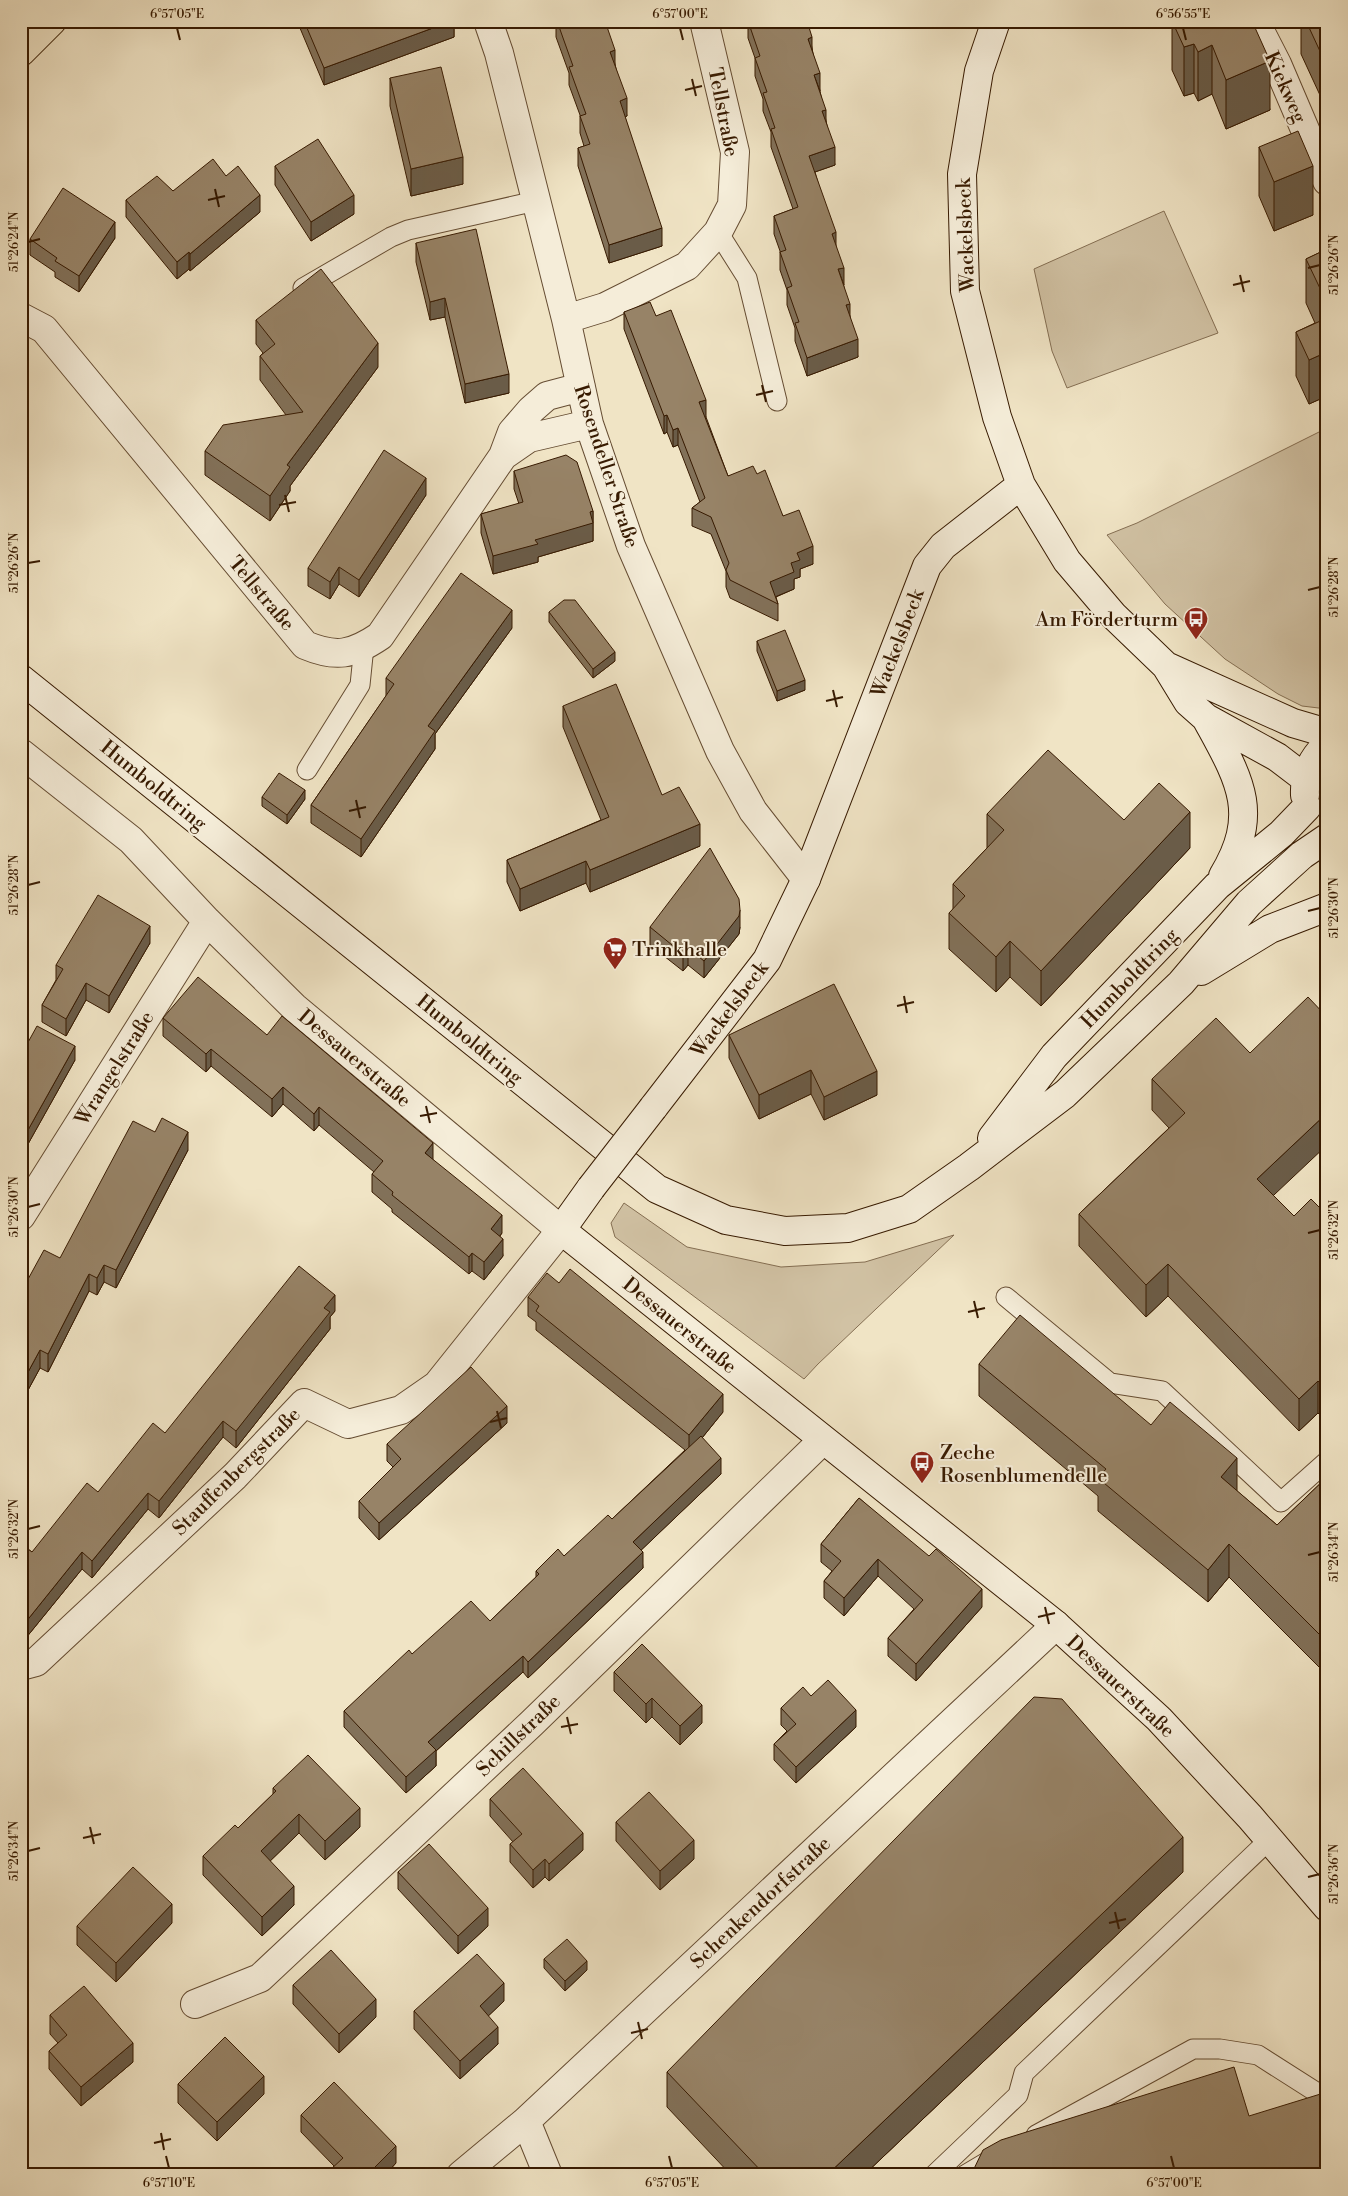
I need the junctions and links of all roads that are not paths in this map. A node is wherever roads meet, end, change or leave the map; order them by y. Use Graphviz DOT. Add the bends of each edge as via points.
graph roads {
  1 [pos="52,21"];
  2 [pos="488,21"];
  3 [pos="704,21"];
  4 [pos="996,21"];
  5 [pos="1255,21"];
  6 [pos="21,52"];
  7 [pos="1327,181"];
  8 [pos="536,201"];
  9 [pos="718,232"];
  10 [pos="285,299"];
  11 [pos="21,317"];
  12 [pos="566,319"];
  13 [pos="581,387"];
  14 [pos="777,401"];
  15 [pos="589,424"];
  16 [pos="503,456"];
  17 [pos="1021,485"];
  18 [pos="364,646"];
  19 [pos="1166,666"];
  20 [pos="21,679"];
  21 [pos="1206,718"];
  22 [pos="1327,733"];
  23 [pos="1327,744"];
  24 [pos="21,753"];
  25 [pos="307,770"];
  26 [pos="1306,779"];
  27 [pos="1307,807"];
  28 [pos="1327,838"];
  29 [pos="806,879"];
  30 [pos="1217,886"];
  31 [pos="1327,907"];
  32 [pos="207,921"];
  33 [pos="1181,983"];
  34 [pos="970,1167"];
  35 [pos="21,1216"];
  36 [pos="560,1230"];
  37 [pos="1006,1297"];
  38 [pos="823,1440"];
  39 [pos="1327,1461"];
  40 [pos="1056,1625"];
  41 [pos="21,1666"];
  42 [pos="1269,1840"];
  43 [pos="1327,1907"];
  44 [pos="195,2004"];
  45 [pos="1327,2099"];
  46 [pos="526,2121"];
  47 [pos="461,2175"];
  48 [pos="548,2175"];
  49 [pos="934,2175"];
  50 [pos="965,2175"];
  1 -- 6 [label="highway"];
  2 -- 8 [label="street, Rosendeller Straße"];
  3 -- 9 [label="street, Tellstraße" via="735,152 732,205"];
  4 -- 17 [label="street, Wackelsbeck" via="979,71 962,174 965,291 997,418"];
  5 -- 7 [label="street, Kiekweg"];
  8 -- 10 [label="lane" via="391,236"];
  8 -- 12 [label="street, Rosendeller Straße"];
  9 -- 12 [label="street, Tellstraße" via="687,266 605,307"];
  9 -- 14 [label="lane" via="747,278"];
  11 -- 18 [label="street, Tellstraße" via="44,329 305,645 336,654"];
  12 -- 13 [label="street, Rosendeller Straße"];
  13 -- 15 [label="street, Rosendeller Straße"];
  13 -- 16 [label="street, Tellstraße" via="547,396 531,410 512,432"];
  15 -- 16 [label="street, Tellstraße" via="528,438"];
  15 -- 29 [label="street, Rosendeller Straße" via="631,546 720,751 753,811"];
  16 -- 18 [label="street, Tellstraße" via="380,636"];
  17 -- 19 [label="street" via="1067,561 1113,615"];
  17 -- 29 [label="street, Wackelsbeck" via="943,546 927,566"];
  18 -- 25 [label="lane" via="360,685"];
  19 -- 21 [label="street" via="1188,702"];
  19 -- 22 [label="street" via="1293,723"];
  20 -- 34 [label="street, Humboldtring" via="657,1189 726,1220 785,1231 848,1228 909,1209"];
  21 -- 26 [label="street" via="1277,757"];
  21 -- 30 [label="street" via="1232,766 1244,802 1244,827 1236,855"];
  23 -- 26 [label="street" via="1314,757"];
  24 -- 32 [label="street, Dessauerstraße" via="131,840"];
  26 -- 27 [label="street"];
  27 -- 28 [label="street"];
  27 -- 30 [label="street, Humboldtring" via="1281,834"];
  28 -- 33 [label="street, Humboldtring" via="1302,855 1249,903"];
  29 -- 36 [label="street, Wackelsbeck, bridge" via="768,960"];
  30 -- 34 [label="street, Humboldtring" via="1054,1056"];
  31 -- 33 [label="street" via="1270,928"];
  32 -- 35 [label="street, Wrangelstraße"];
  32 -- 36 [label="street, Dessauerstraße" via="294,1007"];
  33 -- 34 [label="street, Humboldtring" via="1065,1094"];
  36 -- 38 [label="street, Dessauerstraße"];
  36 -- 41 [label="street, Stauffenbergstraße" via="437,1385 401,1410 348,1424 304,1403 235,1476 36,1662"];
  37 -- 39 [label="lane" via="1110,1383 1162,1391 1281,1502"];
  38 -- 40 [label="street, Dessauerstraße"];
  38 -- 44 [label="street, Schillstraße" via="532,1723 260,1978"];
  40 -- 42 [label="street, Dessauerstraße" via="1159,1719"];
  40 -- 46 [label="street, Schenkendorfstraße"];
  42 -- 43 [label="street, Dessauerstraße"];
  42 -- 49 [label="lane" via="1024,2074 1018,2095"];
  45 -- 50 [label="lane" via="1258,2055 1192,2048"];
  46 -- 47 [label="street, Schenkendorfstraße"];
  46 -- 48 [label="street"];
}
